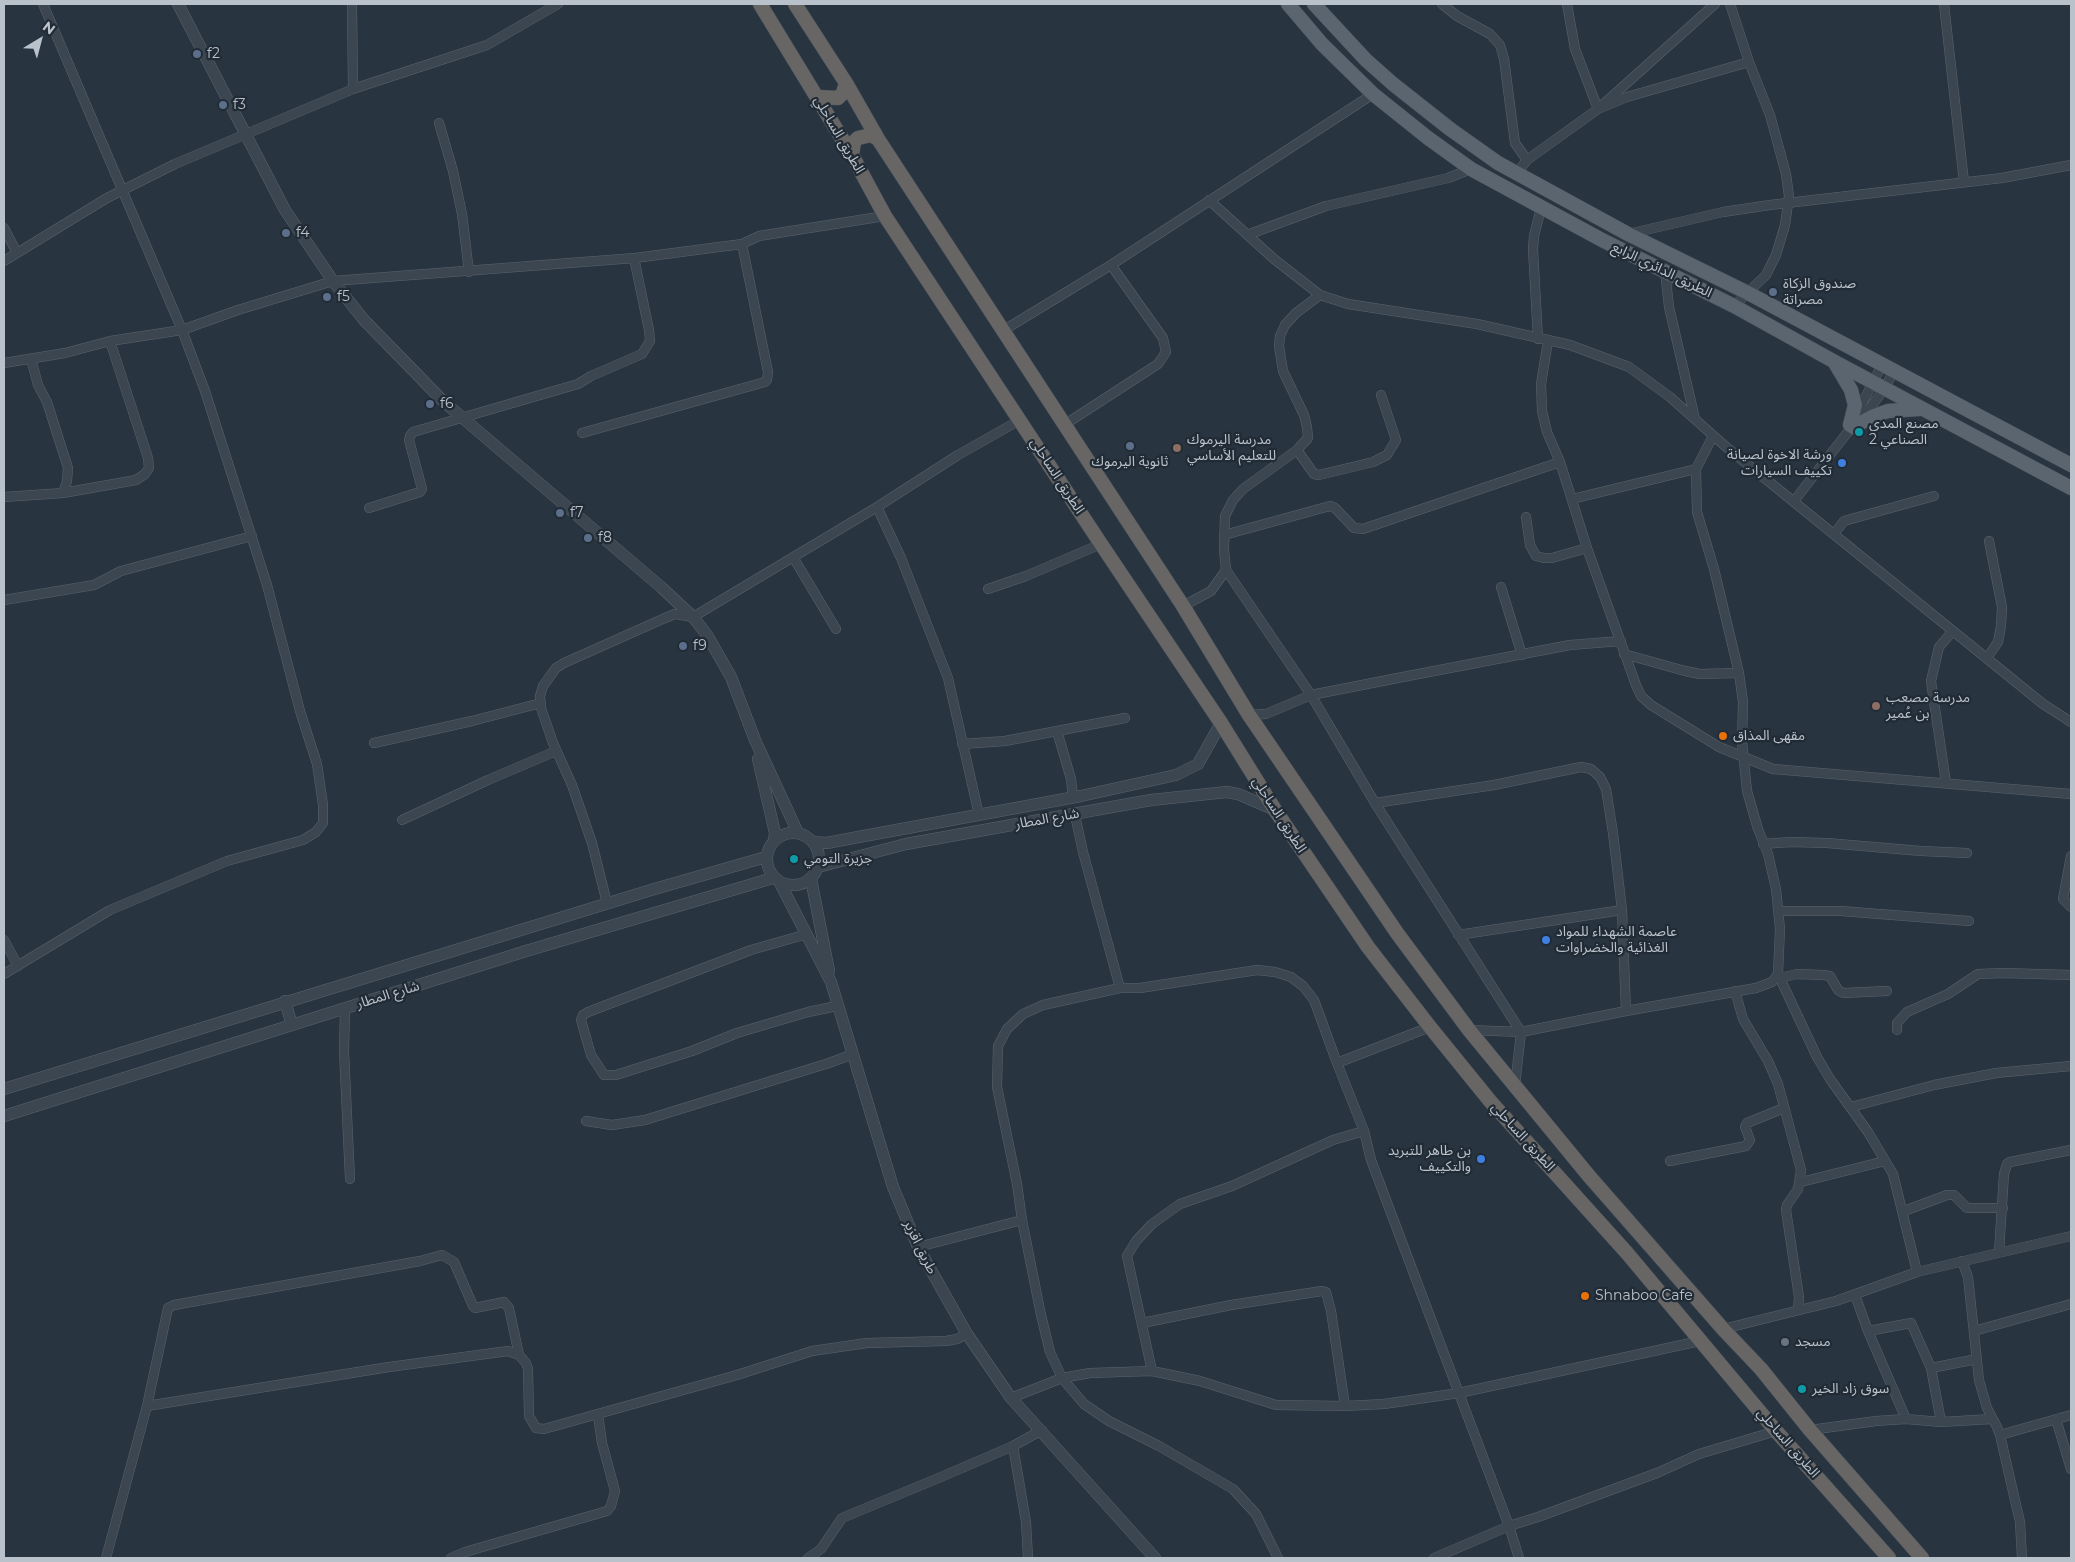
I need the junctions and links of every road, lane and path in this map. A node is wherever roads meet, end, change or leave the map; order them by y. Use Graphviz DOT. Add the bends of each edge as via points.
graph roads {
  1 [pos="43,4"];
  2 [pos="178,4"];
  3 [pos="352,4"];
  4 [pos="558,4"];
  5 [pos="760,4"];
  6 [pos="795,4"];
  7 [pos="1288,4"];
  8 [pos="1314,4"];
  9 [pos="1442,4"];
  10 [pos="1567,4"];
  11 [pos="1715,4"];
  12 [pos="1730,4"];
  13 [pos="1944,4"];
  14 [pos="1749,62"];
  15 [pos="846,83"];
  16 [pos="353,89"];
  17 [pos="1373,94"];
  18 [pos="817,97"];
  19 [pos="1598,109"];
  20 [pos="439,124"];
  21 [pos="246,135"];
  22 [pos="878,139"];
  23 [pos="852,155"];
  24 [pos="1527,160"];
  25 [pos="2071,165"];
  26 [pos="1471,168"];
  27 [pos="1517,173"];
  28 [pos="1964,182"];
  29 [pos="122,191"];
  30 [pos="1210,200"];
  31 [pos="1789,204"];
  32 [pos="1541,208"];
  33 [pos="885,216"];
  34 [pos="4,228"];
  35 [pos="1628,234"];
  36 [pos="1246,235"];
  37 [pos="742,244"];
  38 [pos="17,253"];
  39 [pos="634,258"];
  40 [pos="4,261"];
  41 [pos="1111,265"];
  42 [pos="1665,271"];
  43 [pos="469,272"];
  44 [pos="333,281"];
  45 [pos="1748,293"];
  46 [pos="1320,295"];
  47 [pos="1734,306"];
  48 [pos="182,330"];
  49 [pos="1004,330"];
  50 [pos="1538,339"];
  51 [pos="110,341"];
  52 [pos="1548,341"];
  53 [pos="31,360"];
  54 [pos="1835,362"];
  55 [pos="4,363"];
  56 [pos="1888,368"];
  57 [pos="1878,386"];
  58 [pos="1381,395"];
  59 [pos="1922,409"];
  60 [pos="464,419"];
  61 [pos="1695,419"];
  62 [pos="1020,420"];
  63 [pos="1064,425"];
  64 [pos="1850,428"];
  65 [pos="582,433"];
  66 [pos="1713,436"];
  67 [pos="1298,450"];
  68 [pos="1560,462"];
  69 [pos="2071,465"];
  70 [pos="1696,469"];
  71 [pos="2071,488"];
  72 [pos="63,492"];
  73 [pos="4,496"];
  74 [pos="1934,496"];
  75 [pos="1572,499"];
  76 [pos="1794,501"];
  77 [pos="877,507"];
  78 [pos="369,508"];
  79 [pos="1526,517"];
  80 [pos="1834,534"];
  81 [pos="1224,535"];
  82 [pos="252,536"];
  83 [pos="1989,541"];
  84 [pos="1101,544"];
  85 [pos="1587,548"];
  86 [pos="793,557"];
  87 [pos="1226,570"];
  88 [pos="1501,587"];
  89 [pos="988,589"];
  90 [pos="4,600"];
  91 [pos="1182,606"];
  92 [pos="693,617"];
  93 [pos="836,629"];
  94 [pos="1953,631"];
  95 [pos="1621,641"];
  96 [pos="1624,654"];
  97 [pos="1522,655"];
  98 [pos="1987,658"];
  99 [pos="1739,673"];
  100 [pos="1311,695"];
  101 [pos="541,703"];
  102 [pos="1249,715"];
  103 [pos="1125,718"];
  104 [pos="1221,722"];
  105 [pos="2071,722"];
  106 [pos="1057,731"];
  107 [pos="755,740"];
  108 [pos="374,743"];
  109 [pos="962,744"];
  110 [pos="556,751"];
  111 [pos="1743,757"];
  112 [pos="1148,781"];
  113 [pos="1946,783"];
  114 [pos="2071,794"];
  115 [pos="1073,797"];
  116 [pos="1151,800"];
  117 [pos="1375,803"];
  118 [pos="1275,810"];
  119 [pos="1075,814"];
  120 [pos="979,815"];
  121 [pos="402,820"];
  122 [pos="798,833"];
  123 [pos="774,840"];
  124 [pos="813,842"];
  125 [pos="1763,844"];
  126 [pos="1967,853"];
  127 [pos="2071,856"];
  128 [pos="766,857"];
  129 [pos="818,867"];
  130 [pos="811,879"];
  131 [pos="777,880"];
  132 [pos="607,903"];
  133 [pos="2071,907"];
  134 [pos="1622,910"];
  135 [pos="1779,912"];
  136 [pos="1969,921"];
  137 [pos="807,934"];
  138 [pos="1458,935"];
  139 [pos="4,940"];
  140 [pos="18,966"];
  141 [pos="4,974"];
  142 [pos="1779,976"];
  143 [pos="2071,976"];
  144 [pos="831,982"];
  145 [pos="1120,988"];
  146 [pos="1735,991"];
  147 [pos="1887,991"];
  148 [pos="285,1001"];
  149 [pos="837,1006"];
  150 [pos="345,1009"];
  151 [pos="1626,1011"];
  152 [pos="292,1025"];
  153 [pos="1430,1027"];
  154 [pos="1469,1030"];
  155 [pos="1897,1030"];
  156 [pos="1521,1032"];
  157 [pos="853,1054"];
  158 [pos="1337,1063"];
  159 [pos="2071,1066"];
  160 [pos="1514,1086"];
  161 [pos="4,1089"];
  162 [pos="1851,1107"];
  163 [pos="1784,1108"];
  164 [pos="4,1116"];
  165 [pos="586,1121"];
  166 [pos="1364,1131"];
  167 [pos="2071,1150"];
  168 [pos="1670,1161"];
  169 [pos="1885,1161"];
  170 [pos="350,1179"];
  171 [pos="1800,1182"];
  172 [pos="2003,1208"];
  173 [pos="1904,1211"];
  174 [pos="1022,1220"];
  175 [pos="2071,1236"];
  176 [pos="918,1247"];
  177 [pos="1999,1252"];
  178 [pos="1962,1261"];
  179 [pos="1917,1272"];
  180 [pos="1855,1295"];
  181 [pos="2071,1304"];
  182 [pos="1798,1310"];
  183 [pos="1142,1323"];
  184 [pos="1723,1329"];
  185 [pos="1868,1331"];
  186 [pos="1974,1331"];
  187 [pos="967,1334"];
  188 [pos="1700,1341"];
  189 [pos="519,1355"];
  190 [pos="1977,1359"];
  191 [pos="1931,1368"];
  192 [pos="1152,1371"];
  193 [pos="1062,1378"];
  194 [pos="1459,1393"];
  195 [pos="1011,1398"];
  196 [pos="147,1406"];
  197 [pos="1345,1406"];
  198 [pos="598,1415"];
  199 [pos="2071,1415"];
  200 [pos="1992,1419"];
  201 [pos="2056,1419"];
  202 [pos="1906,1420"];
  203 [pos="1941,1422"];
  204 [pos="1042,1430"];
  205 [pos="1810,1430"];
  206 [pos="1776,1431"];
  207 [pos="2000,1435"];
  208 [pos="1013,1446"];
  209 [pos="2071,1468"];
  210 [pos="1509,1526"];
  211 [pos="106,1558"];
  212 [pos="451,1558"];
  213 [pos="808,1558"];
  214 [pos="1028,1558"];
  215 [pos="1155,1558"];
  216 [pos="1278,1558"];
  217 [pos="1434,1558"];
  218 [pos="1519,1558"];
  219 [pos="1889,1558"];
  220 [pos="1922,1558"];
  221 [pos="2022,1558"];
  1 -- 29 [label="street"];
  2 -- 21 [label="street"];
  3 -- 16 [label="street"];
  4 -- 16 [label="street" via="487,45"];
  5 -- 18 [label="highway, الطريق الساحلي"];
  6 -- 15 [label="highway, الطريق الساحلي"];
  7 -- 17 [label="main road, الطريق الدائري الرابع" via="1322,44"];
  8 -- 27 [label="main road, الطريق الدائري الرابع" via="1393,84 1476,148"];
  9 -- 24 [label="street" via="1490,34 1500,45 1515,142"];
  10 -- 19 [label="street" via="1575,49"];
  11 -- 19 [label="street"];
  12 -- 14 [label="street"];
  13 -- 28 [label="street"];
  14 -- 19 [label="street" via="1627,97"];
  14 -- 31 [label="street" via="1778,144"];
  15 -- 18 [label="highway" via="838,98"];
  15 -- 22 [label="highway, الطريق الساحلي"];
  16 -- 21 [label="street"];
  17 -- 26 [label="main road, الطريق الدائري الرابع"];
  17 -- 30 [label="street"];
  18 -- 23 [label="highway, الطريق الساحلي"];
  19 -- 24 [label="street"];
  20 -- 43 [label="street" via="453,170"];
  21 -- 29 [label="street" via="175,164"];
  21 -- 44 [label="street" via="285,210"];
  22 -- 23 [label="highway" via="865,135 858,138"];
  22 -- 49 [label="highway, الطريق الساحلي"];
  23 -- 33 [label="highway, الطريق الساحلي"];
  24 -- 27 [label="street"];
  25 -- 28 [label="street"];
  26 -- 32 [label="main road, الطريق الدائري الرابع"];
  26 -- 36 [label="street" via="1448,178 1326,206"];
  27 -- 35 [label="main road, الطريق الدائري الرابع"];
  28 -- 31 [label="street"];
  29 -- 38 [label="street"];
  29 -- 48 [label="street"];
  30 -- 36 [label="street"];
  30 -- 41 [label="street"];
  31 -- 35 [label="street" via="1723,212"];
  31 -- 45 [label="street" via="1776,255 1766,275"];
  32 -- 42 [label="main road, الطريق الدائري الرابع"];
  32 -- 50 [label="street" via="1533,249"];
  33 -- 37 [label="street" via="759,236"];
  33 -- 62 [label="highway, الطريق الساحلي"];
  34 -- 38 [label="street"];
  35 -- 45 [label="main road, الطريق الدائري الرابع"];
  36 -- 46 [label="street"];
  37 -- 39 [label="street"];
  37 -- 65 [label="street" via="767,380"];
  38 -- 40 [label="street"];
  39 -- 43 [label="street"];
  39 -- 60 [label="street" via="650,341 642,354 578,384"];
  41 -- 49 [label="street"];
  41 -- 63 [label="street" via="1158,331 1166,352 1158,364"];
  42 -- 47 [label="main road, الطريق الدائري الرابع"];
  42 -- 61 [label="street"];
  43 -- 44 [label="street"];
  44 -- 48 [label="street"];
  44 -- 60 [label="street" via="398,357"];
  45 -- 47 [label="street"];
  45 -- 56 [label="main road, الطريق الدائري الرابع"];
  46 -- 50 [label="street" via="1348,304 1477,324"];
  46 -- 67 [label="street" via="1296,313 1280,336 1280,359 1307,428 1308,438"];
  47 -- 54 [label="main road, الطريق الدائري الرابع"];
  48 -- 51 [label="street"];
  48 -- 82 [label="street"];
  49 -- 63 [label="highway, الطريق الساحلي"];
  50 -- 52 [label="street"];
  51 -- 53 [label="street"];
  51 -- 72 [label="street" via="149,468 136,480"];
  52 -- 61 [label="street" via="1570,345 1629,367"];
  52 -- 68 [label="street" via="1541,384 1542,411"];
  53 -- 55 [label="street"];
  53 -- 72 [label="street" via="68,468"];
  54 -- 57 [label="main road, الطريق الدائري الرابع"];
  54 -- 64 [label="main road" via="1851,390 1854,405"];
  56 -- 57 [label="street"];
  56 -- 57 [label="street"];
  56 -- 69 [label="main road, الطريق الدائري الرابع"];
  57 -- 59 [label="main road, الطريق الدائري الرابع"];
  57 -- 64 [label="street"];
  57 -- 64 [label="street"];
  58 -- 67 [label="street" via="1396,440 1387,455 1373,462 1319,475 1314,474"];
  59 -- 64 [label="main road" via="1888,411"];
  59 -- 71 [label="main road, الطريق الدائري الرابع"];
  60 -- 78 [label="street" via="413,432 409,440 422,489"];
  60 -- 92 [label="street"];
  61 -- 66 [label="street"];
  62 -- 77 [label="street"];
  62 -- 84 [label="highway, الطريق الساحلي"];
  63 -- 91 [label="highway, الطريق الساحلي"];
  64 -- 76 [label="street"];
  66 -- 70 [label="street"];
  66 -- 76 [label="street"];
  67 -- 81 [label="street" via="1233,500 1225,516"];
  68 -- 75 [label="street"];
  68 -- 81 [label="street" via="1363,529 1354,528 1330,506"];
  70 -- 75 [label="street"];
  70 -- 99 [label="street" via="1697,512"];
  72 -- 73 [label="street"];
  74 -- 80 [label="street" via="1844,521"];
  75 -- 85 [label="street"];
  76 -- 80 [label="street"];
  77 -- 86 [label="street"];
  77 -- 109 [label="street" via="901,558 948,678"];
  79 -- 85 [label="street" via="1530,546 1536,556 1552,558"];
  80 -- 94 [label="street"];
  81 -- 87 [label="street"];
  82 -- 90 [label="street" via="121,571 94,585"];
  82 -- 140 [label="street" via="319,772 323,823 303,840 227,861 110,910"];
  83 -- 98 [label="street" via="2002,608 1998,642"];
  84 -- 89 [label="street"];
  84 -- 104 [label="highway, الطريق الساحلي"];
  85 -- 95 [label="street"];
  86 -- 92 [label="street"];
  86 -- 93 [label="street"];
  87 -- 91 [label="street" via="1210,591"];
  87 -- 100 [label="street"];
  88 -- 97 [label="street"];
  91 -- 102 [label="highway, الطريق الساحلي"];
  92 -- 101 [label="street" via="675,614 564,663 556,668 543,686"];
  92 -- 107 [label="street" via="725,665"];
  94 -- 98 [label="street"];
  94 -- 113 [label="street" via="1939,647 1931,681"];
  95 -- 96 [label="street"];
  95 -- 97 [label="street" via="1570,645"];
  96 -- 99 [label="street" via="1700,674"];
  96 -- 111 [label="street" via="1641,696 1651,706 1719,747"];
  97 -- 100 [label="street"];
  98 -- 105 [label="street" via="2043,704"];
  99 -- 111 [label="street" via="1743,702"];
  100 -- 102 [label="street" via="1266,714"];
  100 -- 117 [label="street"];
  101 -- 108 [label="street"];
  101 -- 110 [label="street"];
  102 -- 154 [label="highway, الطريق الساحلي" via="1365,888"];
  103 -- 106 [label="street"];
  104 -- 112 [label="street, شارع المطار" via="1198,764 1176,776"];
  104 -- 118 [label="highway, الطريق الساحلي"];
  106 -- 109 [label="street"];
  106 -- 115 [label="street"];
  107 -- 122 [label="street"];
  107 -- 123 [label="street"];
  109 -- 120 [label="street"];
  110 -- 121 [label="street"];
  110 -- 132 [label="street" via="572,785 592,843"];
  111 -- 113 [label="street" via="1774,769"];
  111 -- 125 [label="street" via="1747,791"];
  112 -- 115 [label="street, شارع المطار"];
  112 -- 116 [label="street"];
  113 -- 114 [label="street"];
  115 -- 120 [label="street, شارع المطار"];
  116 -- 118 [label="street, شارع المطار" via="1227,792"];
  116 -- 119 [label="street, شارع المطار"];
  117 -- 134 [label="street" via="1591,768 1606,789"];
  117 -- 138 [label="street"];
  118 -- 153 [label="highway, الطريق الساحلي" via="1368,947"];
  119 -- 129 [label="street, شارع المطار" via="906,844"];
  119 -- 145 [label="street"];
  120 -- 124 [label="street, شارع المطار" via="836,841"];
  122 -- 123 [label="street" via="785,834"];
  122 -- 124 [label="street"];
  123 -- 128 [label="street"];
  124 -- 129 [label="street" via="819,854"];
  125 -- 126 [label="street" via="1827,843"];
  125 -- 135 [label="street" via="1772,867"];
  127 -- 133 [label="street" via="2063,899"];
  128 -- 131 [label="street" via="769,872"];
  128 -- 132 [label="street, شارع المطار"];
  129 -- 130 [label="street"];
  130 -- 131 [label="street" via="797,886"];
  130 -- 144 [label="street"];
  131 -- 137 [label="street, طريق اقزير"];
  131 -- 150 [label="street, شارع المطار" via="535,948"];
  132 -- 148 [label="street, شارع المطار"];
  134 -- 138 [label="street"];
  134 -- 151 [label="street"];
  135 -- 136 [label="street" via="1841,911"];
  135 -- 142 [label="street"];
  137 -- 144 [label="street, طريق اقزير"];
  137 -- 149 [label="street" via="750,950 588,1012 581,1020 591,1055 604,1075 616,1075 737,1033"];
  138 -- 156 [label="street"];
  139 -- 140 [label="street"];
  140 -- 141 [label="street"];
  142 -- 146 [label="street" via="1756,988"];
  142 -- 147 [label="street" via="1830,976 1843,993"];
  142 -- 162 [label="street" via="1817,1057"];
  143 -- 155 [label="street" via="1978,974 1942,997 1907,1012 1898,1023"];
  144 -- 149 [label="street, طريق اقزير"];
  145 -- 158 [label="street" via="1140,988 1257,970 1291,977 1314,1000"];
  145 -- 174 [label="street" via="1023,1014 1007,1029 998,1046 997,1087"];
  146 -- 151 [label="street"];
  146 -- 163 [label="street" via="1743,1019 1778,1084"];
  148 -- 152 [label="street"];
  148 -- 161 [label="street, شارع المطار"];
  149 -- 157 [label="street, طريق اقزير"];
  150 -- 152 [label="street, شارع المطار"];
  150 -- 170 [label="street"];
  151 -- 156 [label="street"];
  152 -- 164 [label="street, شارع المطار"];
  153 -- 158 [label="street"];
  153 -- 188 [label="highway, الطريق الساحلي" via="1490,1101 1627,1253"];
  154 -- 156 [label="street"];
  154 -- 160 [label="highway, الطريق الساحلي"];
  156 -- 160 [label="street"];
  157 -- 165 [label="street" via="645,1120 612,1124"];
  157 -- 176 [label="street, طريق اقزير" via="890,1179"];
  158 -- 166 [label="street"];
  159 -- 162 [label="street" via="1996,1073"];
  160 -- 184 [label="highway, الطريق الساحلي"];
  162 -- 169 [label="street"];
  163 -- 168 [label="street" via="1747,1123 1745,1127 1750,1140 1746,1146"];
  163 -- 171 [label="street" via="1801,1170"];
  166 -- 183 [label="street" via="1333,1140 1232,1186 1180,1204 1152,1224 1127,1256"];
  166 -- 194 [label="street" via="1371,1160"];
  167 -- 172 [label="street" via="2007,1164"];
  169 -- 171 [label="street"];
  169 -- 173 [label="street" via="1893,1174"];
  171 -- 182 [label="street" via="1786,1210 1799,1297"];
  172 -- 173 [label="street" via="1967,1208 1954,1195 1947,1194"];
  172 -- 177 [label="street"];
  173 -- 179 [label="street"];
  174 -- 176 [label="street"];
  174 -- 193 [label="street" via="1050,1352"];
  175 -- 177 [label="street"];
  176 -- 187 [label="street, طريق اقزير"];
  177 -- 178 [label="street"];
  178 -- 179 [label="street"];
  178 -- 186 [label="street" via="1968,1277"];
  179 -- 180 [label="street"];
  180 -- 182 [label="street"];
  180 -- 185 [label="street"];
  181 -- 186 [label="street"];
  182 -- 184 [label="street"];
  183 -- 192 [label="street"];
  183 -- 197 [label="street" via="1231,1305 1326,1292"];
  184 -- 205 [label="highway, الطريق الساحلي" via="1761,1369"];
  185 -- 191 [label="street" via="1911,1323"];
  185 -- 202 [label="street"];
  186 -- 190 [label="street"];
  187 -- 195 [label="street, طريق اقزير"];
  187 -- 198 [label="street" via="957,1339 867,1343 812,1351"];
  188 -- 194 [label="street"];
  188 -- 206 [label="highway, الطريق الساحلي"];
  189 -- 196 [label="street" via="508,1351 490,1353"];
  189 -- 196 [label="street" via="509,1308 504,1302 472,1306 454,1262 442,1255 420,1262 168,1308"];
  189 -- 198 [label="street" via="528,1370 528,1410 536,1428 544,1429"];
  190 -- 191 [label="street"];
  190 -- 200 [label="street" via="1979,1380"];
  191 -- 203 [label="street"];
  192 -- 193 [label="street" via="1090,1373"];
  192 -- 197 [label="street" via="1200,1381 1276,1405"];
  193 -- 195 [label="street"];
  193 -- 216 [label="street" via="1084,1404 1109,1421 1233,1489 1256,1514"];
  194 -- 197 [label="street"];
  194 -- 210 [label="street"];
  195 -- 204 [label="street, طريق اقزير"];
  196 -- 211 [label="street"];
  198 -- 212 [label="street" via="615,1491 614,1500 606,1511"];
  199 -- 201 [label="street"];
  200 -- 203 [label="street"];
  200 -- 207 [label="street"];
  201 -- 207 [label="street"];
  201 -- 209 [label="street"];
  202 -- 203 [label="street"];
  202 -- 205 [label="street"];
  204 -- 208 [label="street"];
  204 -- 215 [label="street, طريق اقزير"];
  205 -- 220 [label="highway, الطريق الساحلي"];
  206 -- 210 [label="street" via="1699,1454 1657,1473"];
  206 -- 219 [label="highway, الطريق الساحلي"];
  207 -- 221 [label="street" via="2020,1522"];
  208 -- 213 [label="street" via="842,1518 821,1549"];
  208 -- 214 [label="street" via="1026,1522"];
  210 -- 217 [label="street"];
  210 -- 218 [label="street"];
}
